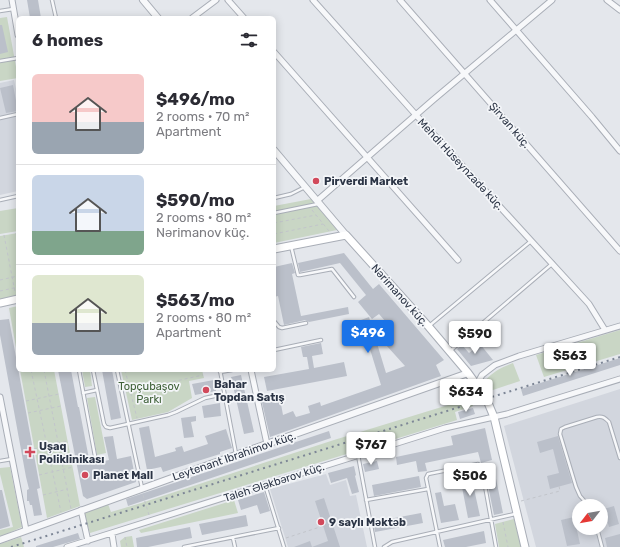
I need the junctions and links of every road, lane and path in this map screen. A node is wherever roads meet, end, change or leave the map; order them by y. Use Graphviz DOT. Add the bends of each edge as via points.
graph roads {
  1 [pos="12,0"];
  2 [pos="52,0"];
  3 [pos="143,0"];
  4 [pos="216,0"];
  5 [pos="228,0"];
  6 [pos="313,0"];
  7 [pos="400,0"];
  8 [pos="490,0"];
  9 [pos="552,0"];
  10 [pos="607,0"];
  11 [pos="13,9"];
  12 [pos="620,10"];
  13 [pos="0,11"];
  14 [pos="56,16"];
  15 [pos="156,16"];
  16 [pos="195,16"];
  17 [pos="242,16"];
  18 [pos="16,25"];
  19 [pos="516,30"];
  20 [pos="276,54"];
  21 [pos="16,58"];
  22 [pos="0,61"];
  23 [pos="465,74"];
  24 [pos="16,114"];
  25 [pos="416,115"];
  26 [pos="0,118"];
  27 [pos="620,151"];
  28 [pos="276,152"];
  29 [pos="367,158"];
  30 [pos="306,187"];
  31 [pos="16,196"];
  32 [pos="276,198"];
  33 [pos="0,200"];
  34 [pos="319,202"];
  35 [pos="309,205"];
  36 [pos="276,213"];
  37 [pos="316,215"];
  38 [pos="276,223"];
  39 [pos="323,224"];
  40 [pos="329,232"];
  41 [pos="276,234"];
  42 [pos="346,234"];
  43 [pos="4,235"];
  44 [pos="531,240"];
  45 [pos="291,245"];
  46 [pos="276,249"];
  47 [pos="620,251"];
  48 [pos="458,260"];
  49 [pos="553,263"];
  50 [pos="16,276"];
  51 [pos="12,277"];
  52 [pos="0,280"];
  53 [pos="15,288"];
  54 [pos="0,291"];
  55 [pos="16,292"];
  56 [pos="354,297"];
  57 [pos="16,299"];
  58 [pos="0,303"];
  59 [pos="306,323"];
  60 [pos="276,324"];
  61 [pos="620,326"];
  62 [pos="429,327"];
  63 [pos="605,330"];
  64 [pos="321,340"];
  65 [pos="276,350"];
  66 [pos="450,352"];
  67 [pos="31,372"];
  68 [pos="44,372"];
  69 [pos="79,372"];
  70 [pos="93,372"];
  71 [pos="117,372"];
  72 [pos="125,372"];
  73 [pos="220,372"];
  74 [pos="251,372"];
  75 [pos="468,373"];
  76 [pos="203,375"];
  77 [pos="620,379"];
  78 [pos="477,384"];
  79 [pos="97,390"];
  80 [pos="130,391"];
  81 [pos="126,392"];
  82 [pos="59,394"];
  83 [pos="83,394"];
  84 [pos="224,394"];
  85 [pos="49,396"];
  86 [pos="0,397"];
  87 [pos="37,399"];
  88 [pos="26,401"];
  89 [pos="61,406"];
  90 [pos="51,408"];
  91 [pos="40,411"];
  92 [pos="28,413"];
  93 [pos="494,417"];
  94 [pos="137,419"];
  95 [pos="2,421"];
  96 [pos="129,425"];
  97 [pos="68,441"];
  98 [pos="58,443"];
  99 [pos="267,444"];
  100 [pos="47,446"];
  101 [pos="34,449"];
  102 [pos="236,455"];
  103 [pos="358,455"];
  104 [pos="95,456"];
  105 [pos="620,458"];
  106 [pos="12,459"];
  107 [pos="0,462"];
  108 [pos="73,467"];
  109 [pos="64,469"];
  110 [pos="52,472"];
  111 [pos="39,475"];
  112 [pos="265,485"];
  113 [pos="559,486"];
  114 [pos="142,488"];
  115 [pos="68,489"];
  116 [pos="429,489"];
  117 [pos="56,491"];
  118 [pos="43,495"];
  119 [pos="583,499"];
  120 [pos="366,500"];
  121 [pos="515,503"];
  122 [pos="72,509"];
  123 [pos="81,510"];
  124 [pos="61,513"];
  125 [pos="518,513"];
  126 [pos="502,517"];
  127 [pos="491,519"];
  128 [pos="151,521"];
  129 [pos="323,526"];
  130 [pos="279,528"];
  131 [pos="26,530"];
  132 [pos="437,531"];
  133 [pos="112,534"];
  134 [pos="599,535"];
  135 [pos="125,537"];
  136 [pos="233,538"];
  137 [pos="282,539"];
  138 [pos="0,540"];
  139 [pos="88,541"];
  140 [pos="67,547"];
  141 [pos="114,547"];
  142 [pos="127,547"];
  143 [pos="184,547"];
  144 [pos="235,547"];
  145 [pos="284,547"];
  146 [pos="375,547"];
  147 [pos="384,547"];
  148 [pos="440,547"];
  149 [pos="496,547"];
  150 [pos="508,547"];
  151 [pos="525,547"];
  152 [pos="602,547"];
  1 -- 11 [label="street"];
  2 -- 14 [label="lane"];
  3 -- 15 [label="street"];
  4 -- 16 [label="street"];
  5 -- 17 [label="street"];
  6 -- 25 [label="street, Mehdi Hüseynzadə küç."];
  7 -- 23 [label="street, Şirvan küç."];
  8 -- 19 [label="street"];
  9 -- 19 [label="street"];
  10 -- 12 [label="street"];
  11 -- 13 [label="lane"];
  11 -- 18 [label="street"];
  19 -- 23 [label="street"];
  19 -- 27 [label="street"];
  20 -- 29 [label="street"];
  21 -- 22 [label="lane"];
  23 -- 25 [label="street"];
  23 -- 47 [label="street, Şirvan küç."];
  24 -- 26 [label="lane"];
  25 -- 29 [label="street"];
  25 -- 44 [label="street, Mehdi Hüseynzadə küç."];
  28 -- 30 [label="street, Nərimanov küç."];
  29 -- 34 [label="street"];
  29 -- 48 [label="street"];
  30 -- 32 [label="lane"];
  30 -- 34 [label="street, Nərimanov küç."];
  31 -- 33 [label="lane"];
  34 -- 35 [label="lane"];
  34 -- 42 [label="street, Nərimanov küç."];
  35 -- 36 [label="lane"];
  35 -- 37 [label="path"];
  37 -- 38 [label="path"];
  37 -- 39 [label="path"];
  39 -- 40 [label="path"];
  39 -- 41 [label="path"];
  42 -- 45 [label="main road"];
  42 -- 62 [label="main road, Nərimanov küç."];
  43 -- 51 [label="path"];
  44 -- 49 [label="street, Mehdi Hüseynzadə küç."];
  44 -- 62 [label="lane"];
  45 -- 46 [label="main road"];
  45 -- 56 [label="lane" via="298,275 332,269"];
  49 -- 63 [label="street, Mehdi Hüseynzadə küç." via="589,304"];
  49 -- 66 [label="lane"];
  50 -- 51 [label="path"];
  51 -- 52 [label="path"];
  51 -- 53 [label="path"];
  53 -- 54 [label="path"];
  53 -- 55 [label="path"];
  57 -- 58 [label="main road"];
  59 -- 60 [label="lane" via="282,328"];
  61 -- 63 [label="street"];
  62 -- 66 [label="main road, Nərimanov küç."];
  63 -- 78 [label="street" via="495,365 482,375"];
  64 -- 65 [label="lane"];
  66 -- 75 [label="main road, Nərimanov küç."];
  67 -- 87 [label="path"];
  68 -- 85 [label="path"];
  69 -- 83 [label="lane"];
  70 -- 79 [label="lane"];
  71 -- 96 [label="lane"];
  72 -- 80 [label="path"];
  73 -- 84 [label="lane"];
  74 -- 99 [label="street"];
  75 -- 78 [label="main road, Nərimanov küç."];
  75 -- 99 [label="street, Leytenant Ibrahimov küç."];
  76 -- 80 [label="path"];
  77 -- 93 [label="street, Taleh Ələkbərov küç."];
  78 -- 93 [label="main road, Nərimanov küç."];
  79 -- 83 [label="lane"];
  79 -- 96 [label="lane" via="106,427"];
  80 -- 81 [label="path"];
  80 -- 94 [label="path"];
  82 -- 85 [label="path"];
  83 -- 104 [label="lane"];
  84 -- 96 [label="lane" via="198,400 176,412"];
  84 -- 102 [label="lane"];
  85 -- 87 [label="path"];
  85 -- 90 [label="path"];
  86 -- 95 [label="street"];
  87 -- 88 [label="path"];
  87 -- 91 [label="path"];
  89 -- 90 [label="path"];
  90 -- 91 [label="path"];
  90 -- 98 [label="path"];
  91 -- 92 [label="path"];
  91 -- 100 [label="path"];
  93 -- 103 [label="street, Taleh Ələkbərov küç." via="445,428"];
  93 -- 121 [label="main road, Nərimanov küç."];
  95 -- 106 [label="street"];
  96 -- 114 [label="lane"];
  97 -- 98 [label="path"];
  98 -- 100 [label="path"];
  98 -- 109 [label="path"];
  99 -- 102 [label="street, Leytenant Ibrahimov küç."];
  100 -- 101 [label="path"];
  100 -- 110 [label="path"];
  102 -- 114 [label="street, Leytenant Ibrahimov küç."];
  103 -- 112 [label="street, Taleh Ələkbərov küç."];
  103 -- 120 [label="lane"];
  105 -- 119 [label="lane" via="606,419 597,417 561,429 560,434 576,487"];
  106 -- 107 [label="lane"];
  106 -- 131 [label="street"];
  108 -- 109 [label="path"];
  109 -- 110 [label="path"];
  109 -- 115 [label="path"];
  110 -- 111 [label="path"];
  110 -- 117 [label="path"];
  112 -- 128 [label="street, Taleh Ələkbərov küç."];
  112 -- 130 [label="lane"];
  113 -- 121 [label="path" via="560,491"];
  114 -- 123 [label="street, Leytenant Ibrahimov küç."];
  114 -- 128 [label="path"];
  115 -- 117 [label="path"];
  115 -- 122 [label="path"];
  116 -- 120 [label="lane"];
  116 -- 127 [label="lane" via="426,478 428,474 478,464 482,468"];
  116 -- 132 [label="lane"];
  117 -- 118 [label="path"];
  117 -- 124 [label="path"];
  120 -- 146 [label="lane"];
  121 -- 125 [label="main road, Nərimanov küç."];
  123 -- 131 [label="street, Leytenant Ibrahimov küç."];
  123 -- 139 [label="street"];
  125 -- 126 [label="lane"];
  125 -- 151 [label="main road, Nərimanov küç."];
  126 -- 127 [label="lane"];
  126 -- 150 [label="path"];
  127 -- 132 [label="lane"];
  127 -- 149 [label="lane"];
  128 -- 133 [label="street, Taleh Ələkbərov küç."];
  129 -- 137 [label="path"];
  130 -- 136 [label="lane"];
  130 -- 137 [label="lane"];
  131 -- 138 [label="street, Leytenant Ibrahimov küç."];
  132 -- 147 [label="lane" via="392,542"];
  132 -- 148 [label="lane"];
  133 -- 139 [label="street, Taleh Ələkbərov küç."];
  133 -- 141 [label="street"];
  134 -- 152 [label="lane"];
  135 -- 142 [label="path"];
  136 -- 143 [label="lane"];
  136 -- 144 [label="lane"];
  137 -- 145 [label="lane"];
  139 -- 140 [label="street, Taleh Ələkbərov küç."];
}
